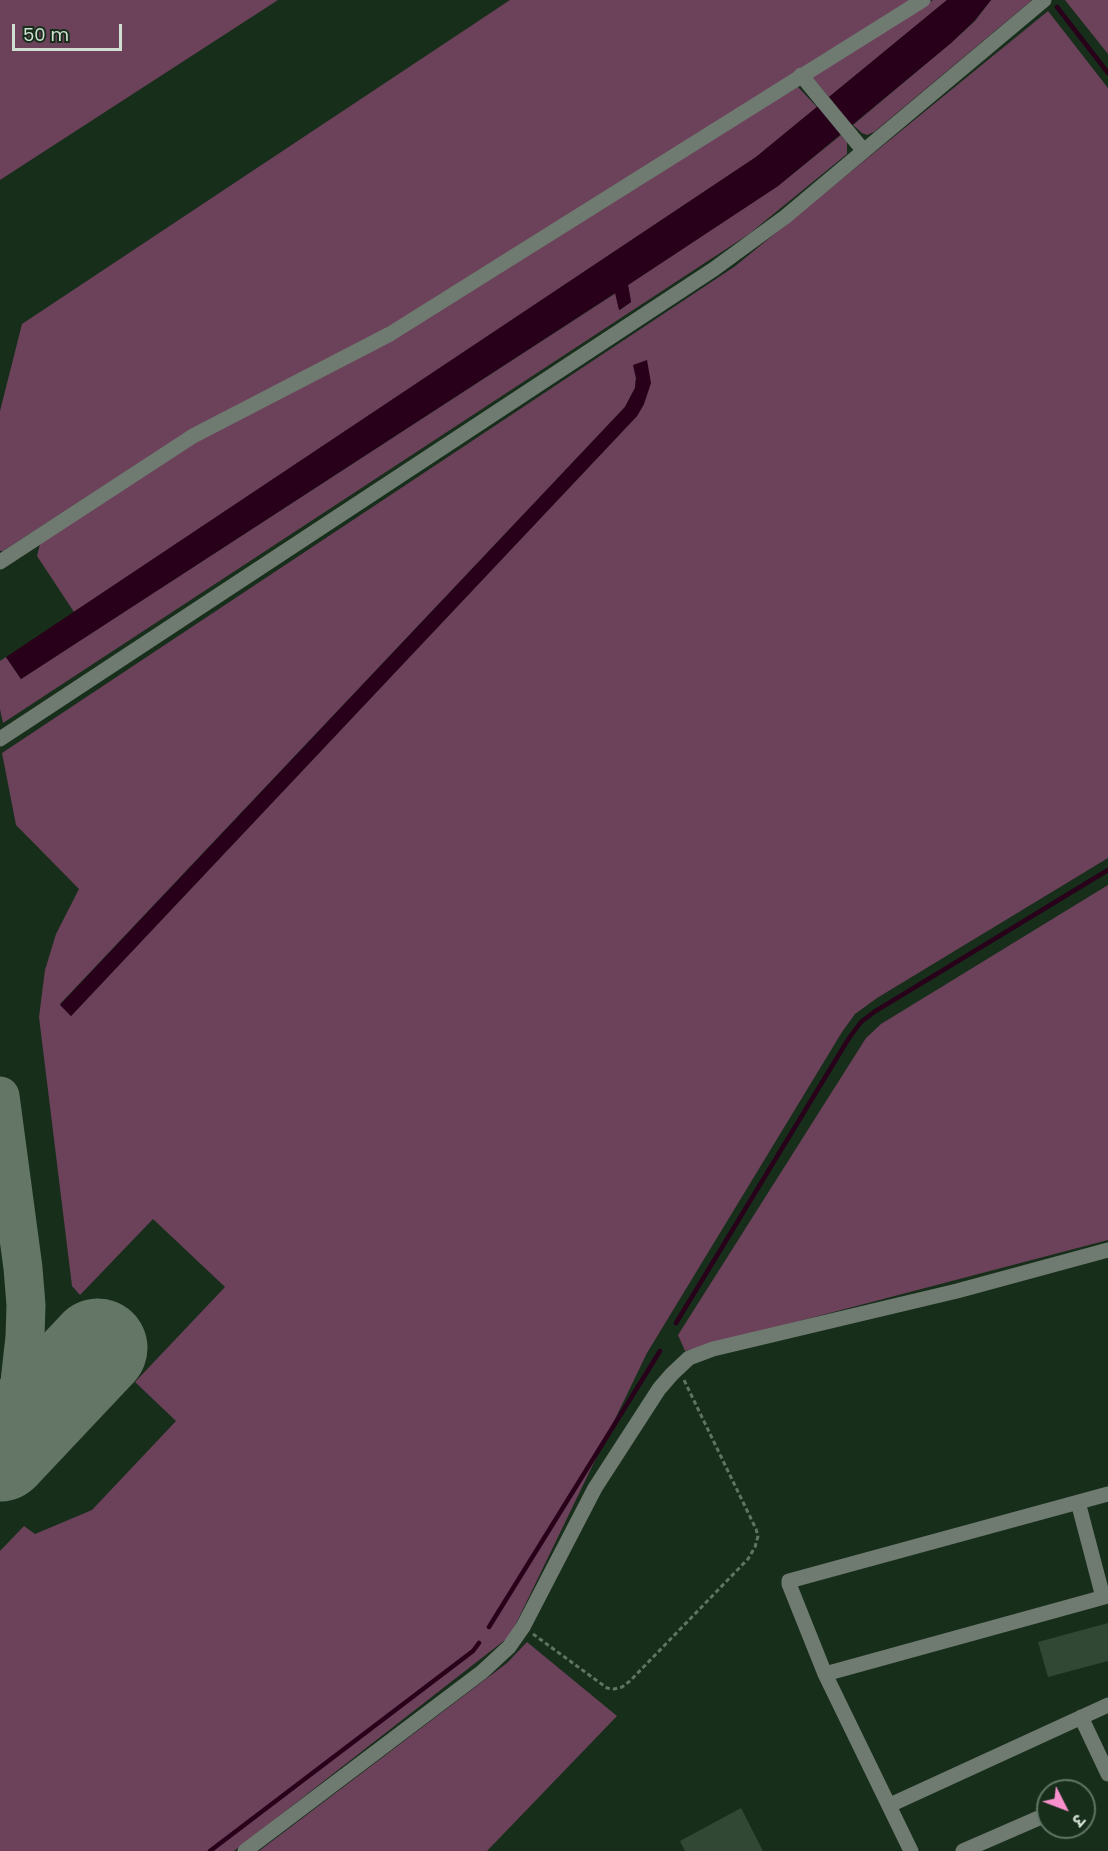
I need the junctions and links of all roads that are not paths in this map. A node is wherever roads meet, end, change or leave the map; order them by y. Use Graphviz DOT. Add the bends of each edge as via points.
graph roads {
  1 [pos="923,0"];
  2 [pos="1044,0"];
  3 [pos="801,75"];
  4 [pos="863,150"];
  5 [pos="0,562"];
  6 [pos="0,739"];
  7 [pos="1108,1250"];
  8 [pos="1108,1494"];
  9 [pos="1078,1502"];
  10 [pos="1106,1597"];
  11 [pos="825,1674"];
  12 [pos="1108,1706"];
  13 [pos="1081,1717"];
  14 [pos="1108,1774"];
  15 [pos="890,1805"];
  16 [pos="1036,1821"];
  17 [pos="991,1845"];
  18 [pos="245,1851"];
  19 [pos="911,1851"];
  20 [pos="963,1851"];
  1 -- 3 [label="street"];
  2 -- 4 [label="street"];
  3 -- 4 [label="street"];
  3 -- 5 [label="street" via="390,334 193,436"];
  4 -- 6 [label="street" via="784,217 714,269"];
  7 -- 18 [label="street" via="689,1358 654,1396 595,1488 509,1647 482,1672"];
  8 -- 9 [label="street"];
  9 -- 10 [label="street"];
  9 -- 11 [label="street" via="790,1580"];
  10 -- 11 [label="street"];
  11 -- 15 [label="street"];
  12 -- 13 [label="street"];
  13 -- 14 [label="street"];
  13 -- 15 [label="street"];
  15 -- 19 [label="street"];
  16 -- 17 [label="street"];
  17 -- 20 [label="street"];
}
